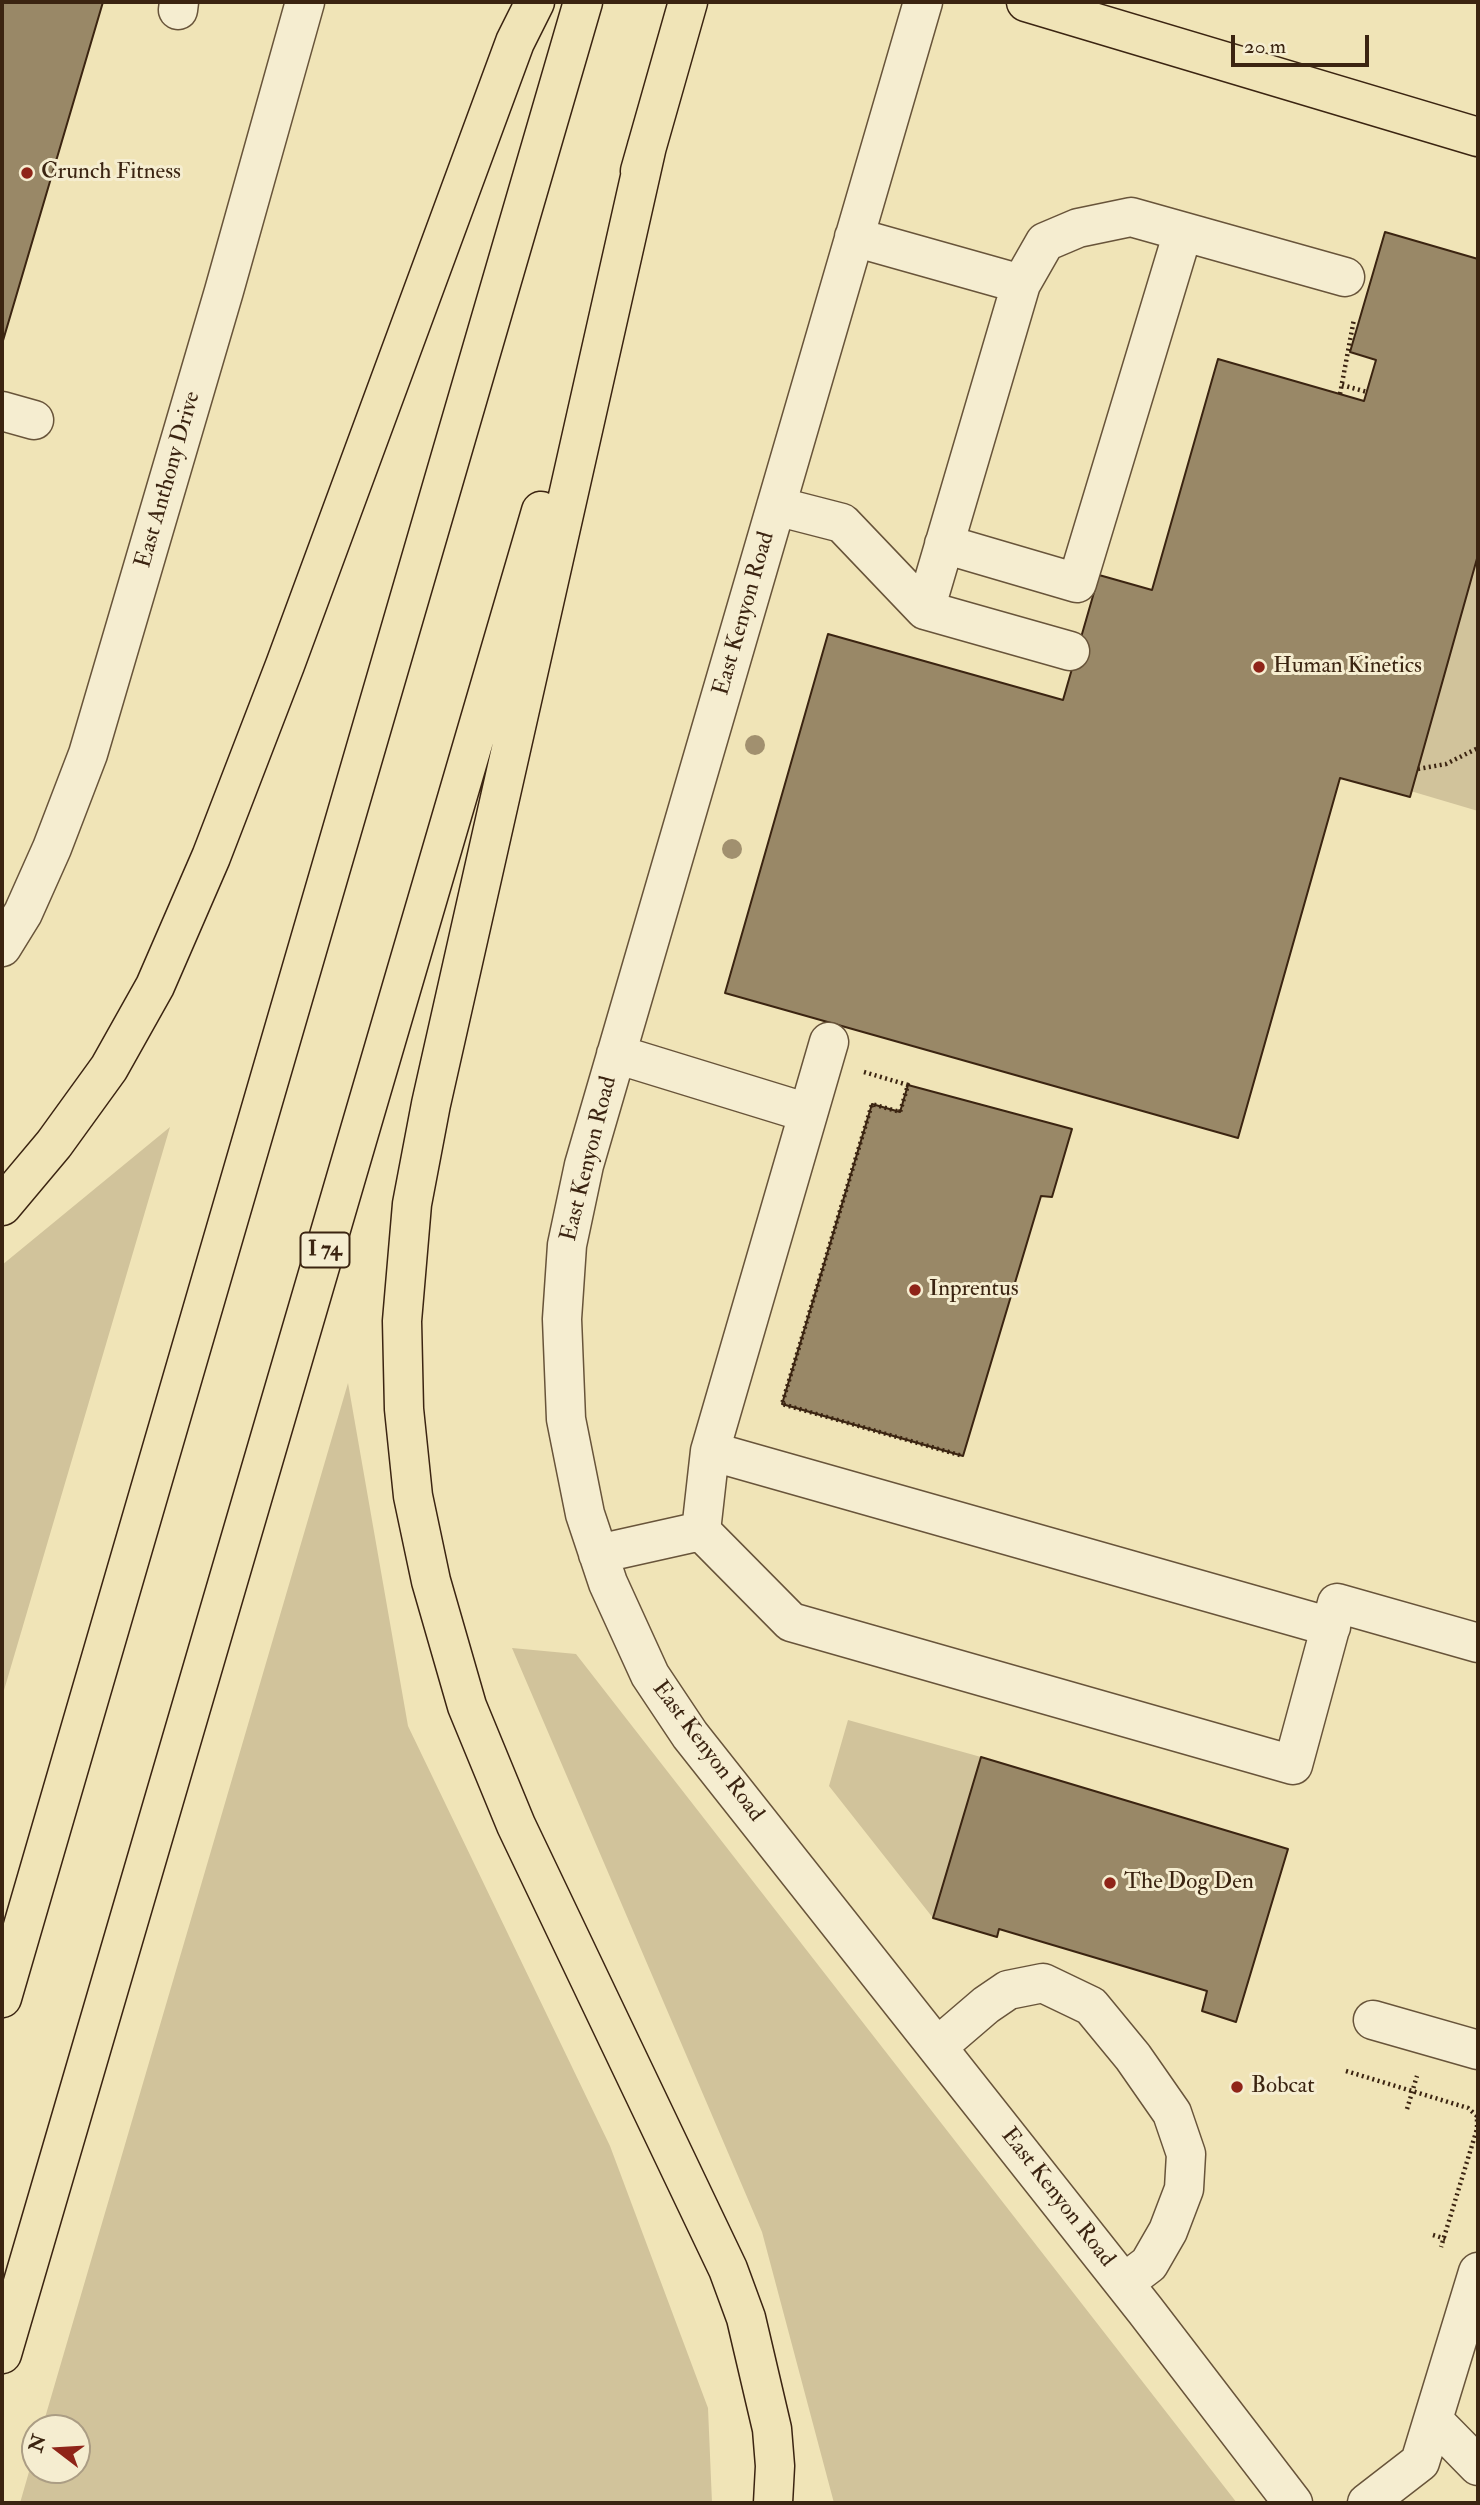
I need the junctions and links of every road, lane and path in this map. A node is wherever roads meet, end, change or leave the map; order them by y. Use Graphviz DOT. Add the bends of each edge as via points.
graph roads {
  1 [pos="305,2"];
  2 [pos="536,2"];
  3 [pos="583,2"];
  4 [pos="688,2"];
  5 [pos="923,2"];
  6 [pos="1026,2"];
  7 [pos="1478,137"];
  8 [pos="647,146"];
  9 [pos="1183,232"];
  10 [pos="854,237"];
  11 [pos="1345,277"];
  12 [pos="1021,284"];
  13 [pos="1342,386"];
  14 [pos="1367,392"];
  15 [pos="1340,394"];
  16 [pos="776,506"];
  17 [pos="944,544"];
  18 [pos="925,610"];
  19 [pos="1070,651"];
  20 [pos="1478,748"];
  21 [pos="1418,769"];
  22 [pos="12,910"];
  23 [pos="2,947"];
  24 [pos="826,1051"];
  25 [pos="616,1054"];
  26 [pos="808,1113"];
  27 [pos="2,1206"];
  28 [pos="710,1451"];
  29 [pos="963,1456"];
  30 [pos="701,1531"];
  31 [pos="598,1554"];
  32 [pos="1331,1627"];
  33 [pos="1478,1643"];
  34 [pos="2,1998"];
  35 [pos="1373,2020"];
  36 [pos="937,2048"];
  37 [pos="1478,2050"];
  38 [pos="1346,2071"];
  39 [pos="1440,2251"];
  40 [pos="1478,2273"];
  41 [pos="1124,2283"];
  42 [pos="2,2354"];
  43 [pos="1433,2420"];
  44 [pos="1478,2466"];
  45 [pos="774,2503"];
  46 [pos="1293,2503"];
  47 [pos="1367,2503"];
  1 -- 22 [label="street, East Anthony Drive" via="88,754 52,848"];
  2 -- 27 [label="main road" via="515,42 211,857 155,986 109,1068"];
  3 -- 34 [label="main road"];
  4 -- 8 [label="main road, I 74"];
  5 -- 10 [label="street, East Kenyon Road"];
  6 -- 7 [label="main road"];
  8 -- 42 [label="main road, I 74"];
  8 -- 45 [label="main road" via="431,1104 412,1204 402,1321 404,1409 413,1496 430,1581 467,1706 516,1825 728,2269 746,2318 772,2429"];
  9 -- 11 [label="street"];
  9 -- 12 [label="street" via="1131,217 1078,228 1045,242"];
  9 -- 17 [label="street" via="1077,583"];
  10 -- 12 [label="street"];
  10 -- 16 [label="street, East Kenyon Road"];
  11 -- 13 [label="path" via="1361,281"];
  12 -- 17 [label="street"];
  13 -- 14 [label="path"];
  13 -- 15 [label="path"];
  16 -- 18 [label="street" via="842,523"];
  16 -- 25 [label="street, East Kenyon Road"];
  17 -- 18 [label="street"];
  18 -- 19 [label="street"];
  20 -- 21 [label="path" via="1446,764"];
  22 -- 23 [label="street, East Anthony Drive"];
  24 -- 26 [label="street"];
  24 -- 29 [label="path" via="908,1085 900,1112 872,1104 782,1404"];
  25 -- 26 [label="street"];
  25 -- 31 [label="street, East Kenyon Road" via="570,1231 562,1319 566,1419"];
  26 -- 28 [label="street"];
  28 -- 30 [label="street"];
  28 -- 32 [label="street"];
  30 -- 31 [label="street"];
  30 -- 32 [label="street" via="791,1622 1293,1765"];
  31 -- 36 [label="street, East Kenyon Road" via="650,1675 690,1735"];
  32 -- 33 [label="street" via="1337,1603"];
  35 -- 37 [label="street"];
  36 -- 41 [label="street, East Kenyon Road"];
  36 -- 41 [label="street" via="1008,1990 1043,1983 1091,2006 1133,2057 1172,2113 1186,2154 1184,2189 1168,2231 1149,2264"];
  38 -- 39 [label="path" via="1468,2108 1477,2116"];
  40 -- 43 [label="street"];
  41 -- 46 [label="street, East Kenyon Road"];
  43 -- 44 [label="street"];
  43 -- 47 [label="street" via="1420,2462"];
}
